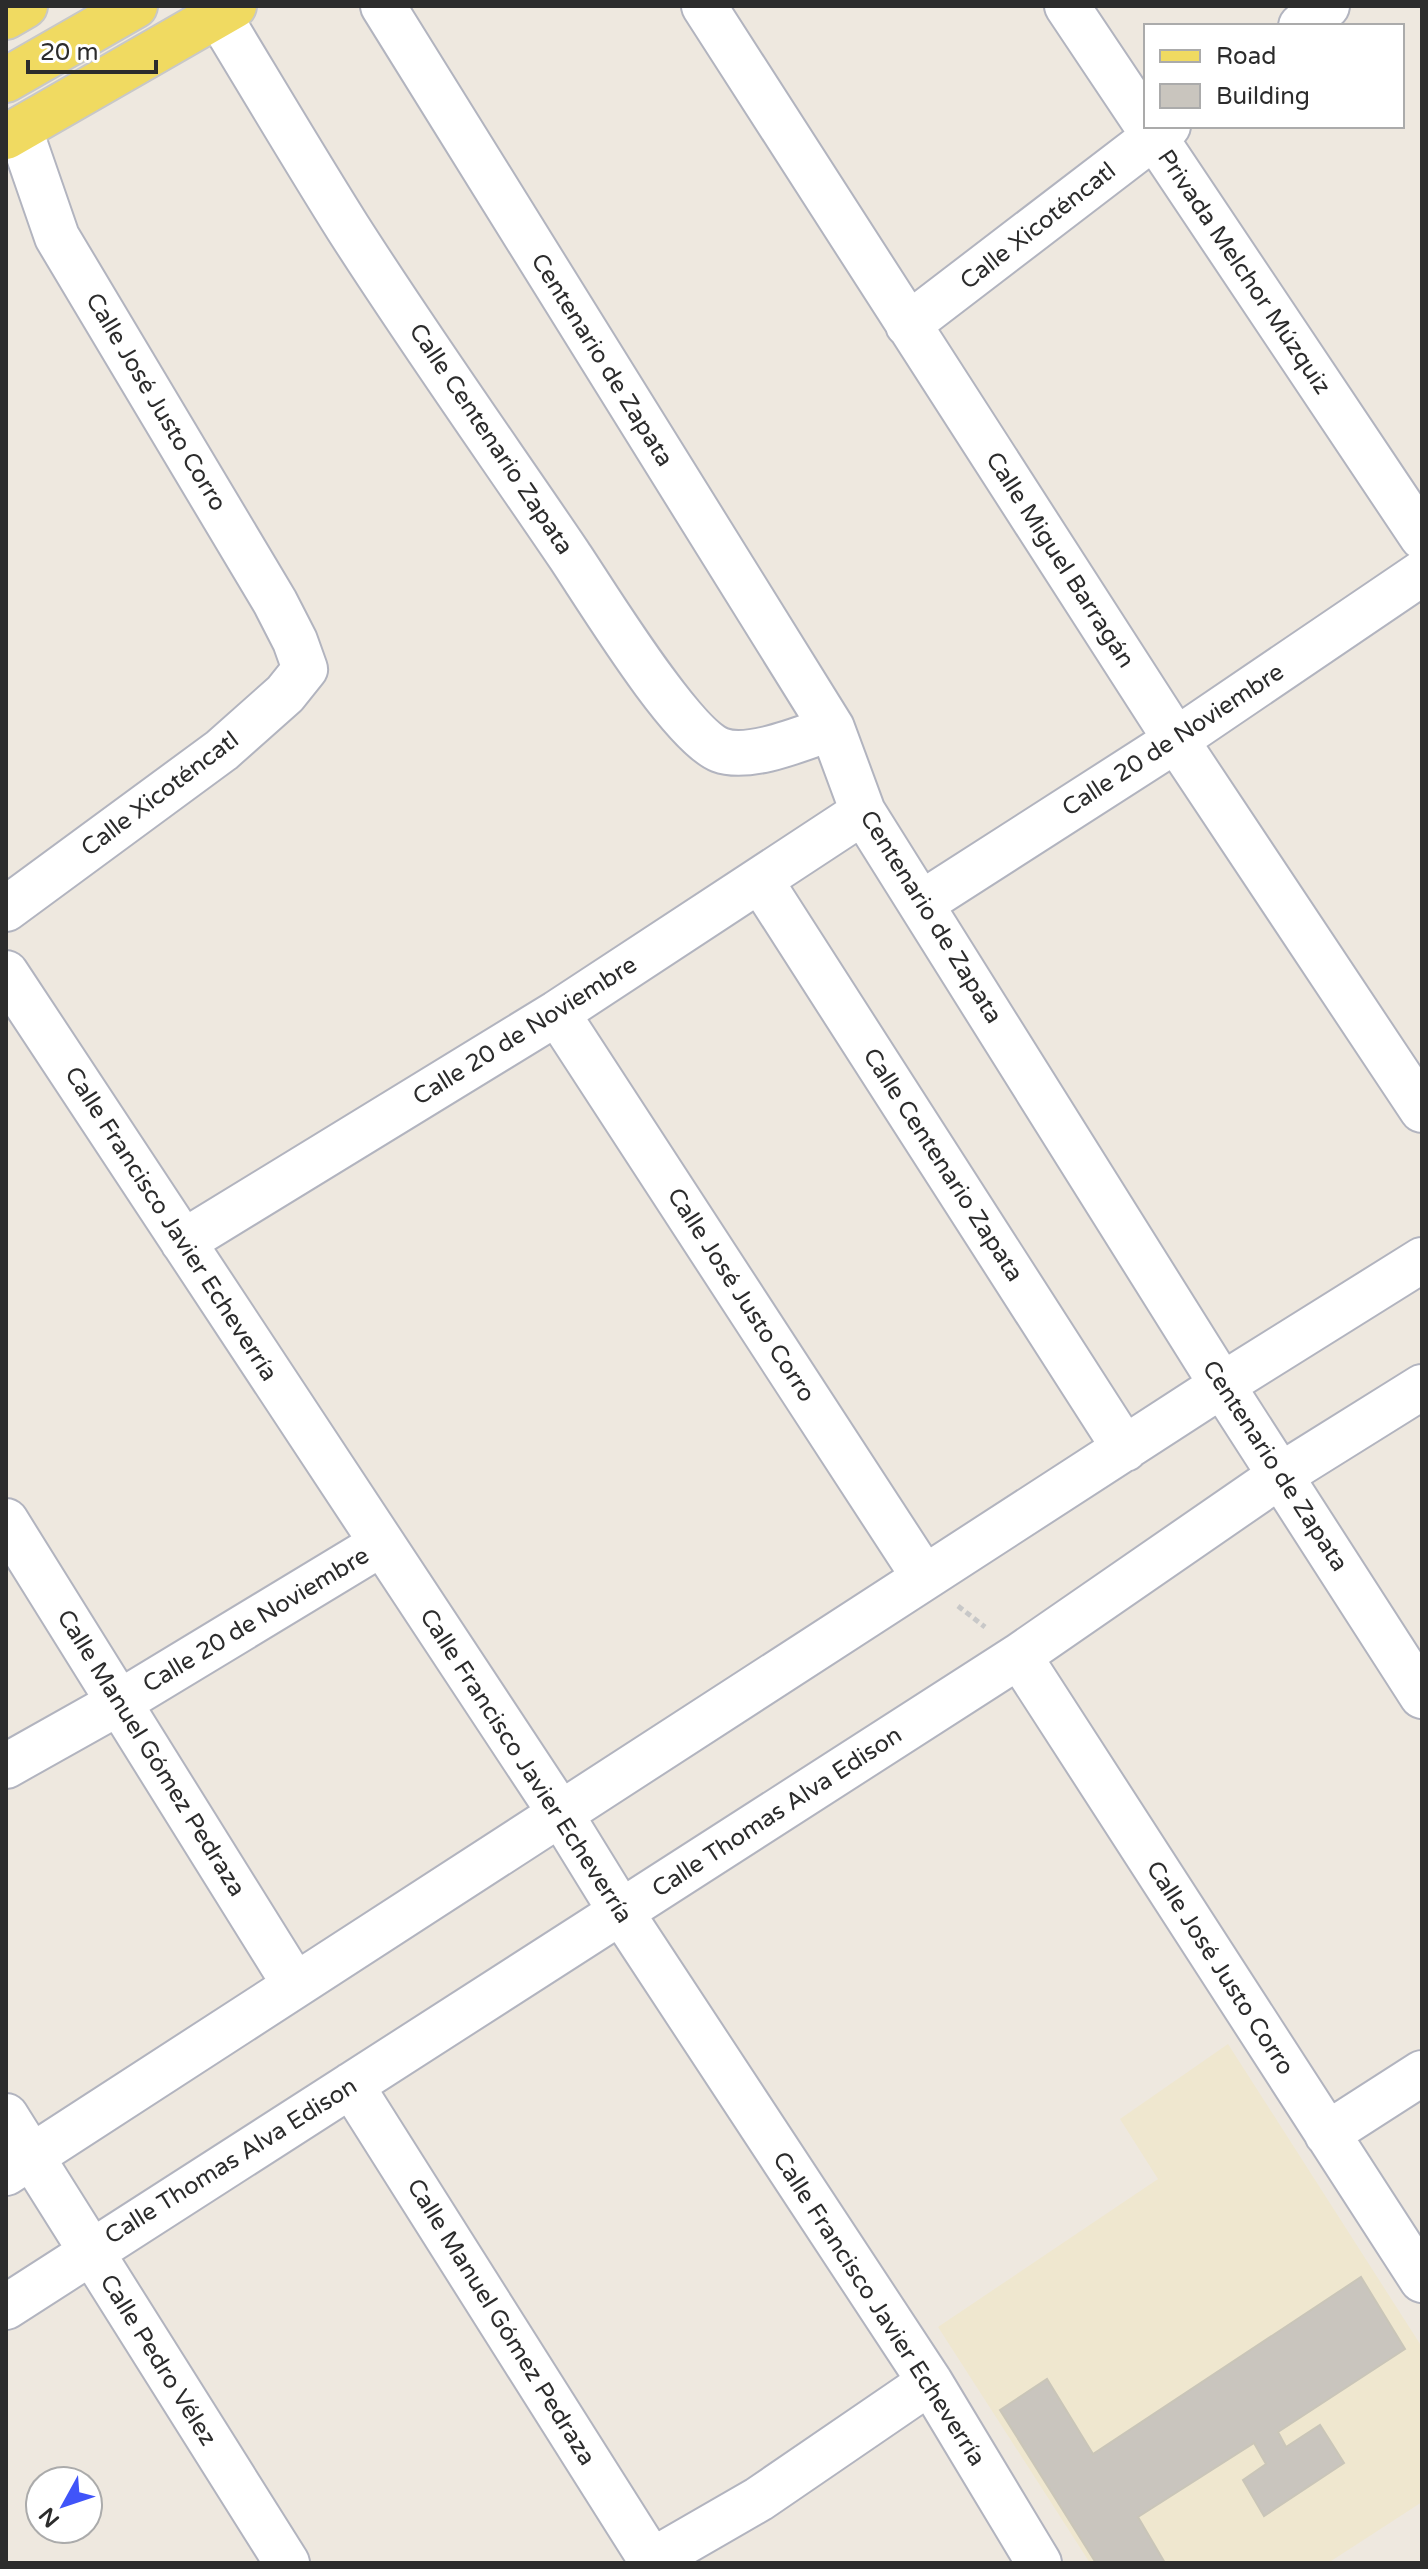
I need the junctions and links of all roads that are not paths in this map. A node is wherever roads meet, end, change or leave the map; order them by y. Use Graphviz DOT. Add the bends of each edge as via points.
graph roads {
  1 [pos="25,6"];
  2 [pos="135,6"];
  3 [pos="383,6"];
  4 [pos="704,6"];
  5 [pos="1067,6"];
  6 [pos="1327,6"];
  7 [pos="226,11"];
  8 [pos="6,17"];
  9 [pos="1304,24"];
  10 [pos="6,80"];
  11 [pos="1144,110"];
  12 [pos="1160,132"];
  13 [pos="13,134"];
  14 [pos="908,325"];
  15 [pos="1422,537"];
  16 [pos="1422,573"];
  17 [pos="305,669"];
  18 [pos="832,728"];
  19 [pos="1176,740"];
  20 [pos="863,812"];
  21 [pos="760,880"];
  22 [pos="922,903"];
  23 [pos="6,909"];
  24 [pos="6,973"];
  25 [pos="557,1013"];
  26 [pos="1422,1110"];
  27 [pos="183,1242"];
  28 [pos="1422,1260"];
  29 [pos="1222,1385"];
  30 [pos="1422,1387"];
  31 [pos="1125,1449"];
  32 [pos="1281,1475"];
  33 [pos="6,1521"];
  34 [pos="381,1544"];
  35 [pos="924,1577"];
  36 [pos="1019,1656"];
  37 [pos="1422,1696"];
  38 [pos="120,1702"];
  39 [pos="6,1766"];
  40 [pos="560,1813"];
  41 [pos="621,1912"];
  42 [pos="295,1985"];
  43 [pos="1422,2073"];
  44 [pos="351,2085"];
  45 [pos="6,2116"];
  46 [pos="1327,2134"];
  47 [pos="19,2164"];
  48 [pos="89,2251"];
  49 [pos="1422,2280"];
  50 [pos="6,2307"];
  51 [pos="930,2382"];
  52 [pos="649,2562"];
  53 [pos="287,2563"];
  54 [pos="1039,2563"];
  1 -- 8 [label="main road"];
  2 -- 10 [label="main road"];
  3 -- 18 [label="street, Centenario de Zapata"];
  4 -- 14 [label="street, Calle Miguel Barragán"];
  5 -- 11 [label="street, Privada Melchor Múzquiz"];
  6 -- 9 [label="street"];
  7 -- 13 [label="main road"];
  7 -- 18 [label="street, Calle Centenario Zapata" via="349,229 631,648 690,726 722,751 740,752"];
  12 -- 14 [label="street, Calle Xicoténcatl"];
  12 -- 15 [label="street, Privada Melchor Múzquiz"];
  13 -- 17 [label="street, Calle José Justo Corro" via="57,237 275,602"];
  14 -- 19 [label="street, Calle Miguel Barragán"];
  16 -- 19 [label="street, Calle 20 de Noviembre"];
  17 -- 23 [label="street, Calle Xicoténcatl" via="222,750"];
  18 -- 20 [label="street, Centenario de Zapata"];
  19 -- 22 [label="street, Calle 20 de Noviembre"];
  19 -- 26 [label="street, Calle Miguel Barragán"];
  20 -- 21 [label="street, Calle 20 de Noviembre"];
  20 -- 22 [label="street, Centenario de Zapata"];
  21 -- 25 [label="street, Calle 20 de Noviembre"];
  21 -- 31 [label="street, Calle Centenario Zapata"];
  22 -- 29 [label="street, Centenario de Zapata"];
  24 -- 27 [label="street, Calle Francisco Javier Echeverría"];
  25 -- 27 [label="street, Calle 20 de Noviembre"];
  25 -- 35 [label="street, Calle José Justo Corro"];
  27 -- 34 [label="street, Calle Francisco Javier Echeverría"];
  28 -- 29 [label="street"];
  29 -- 31 [label="street"];
  29 -- 32 [label="street, Centenario de Zapata"];
  30 -- 32 [label="street, Calle Thomas Alva Edison"];
  31 -- 35 [label="street"];
  32 -- 36 [label="street, Calle Thomas Alva Edison"];
  32 -- 37 [label="street, Centenario de Zapata"];
  33 -- 38 [label="street, Calle Manuel Gómez Pedraza"];
  34 -- 38 [label="street, Calle 20 de Noviembre"];
  34 -- 40 [label="street, Calle Francisco Javier Echeverría"];
  35 -- 40 [label="street"];
  36 -- 41 [label="street, Calle Thomas Alva Edison"];
  36 -- 46 [label="street, Calle José Justo Corro"];
  38 -- 39 [label="street, Calle 20 de Noviembre"];
  38 -- 42 [label="street, Calle Manuel Gómez Pedraza"];
  40 -- 41 [label="street, Calle Francisco Javier Echeverría"];
  40 -- 42 [label="street"];
  41 -- 44 [label="street, Calle Thomas Alva Edison"];
  41 -- 51 [label="street, Calle Francisco Javier Echeverría"];
  42 -- 47 [label="street"];
  43 -- 46 [label="street"];
  44 -- 48 [label="street, Calle Thomas Alva Edison"];
  44 -- 52 [label="street, Calle Manuel Gómez Pedraza"];
  45 -- 47 [label="street, Calle Pedro Vélez"];
  46 -- 49 [label="street, Calle José Justo Corro"];
  47 -- 48 [label="street, Calle Pedro Vélez"];
  48 -- 50 [label="street, Calle Thomas Alva Edison"];
  48 -- 53 [label="street, Calle Pedro Vélez"];
  51 -- 52 [label="street" via="759,2499"];
  51 -- 54 [label="street, Calle Francisco Javier Echeverría"];
}
